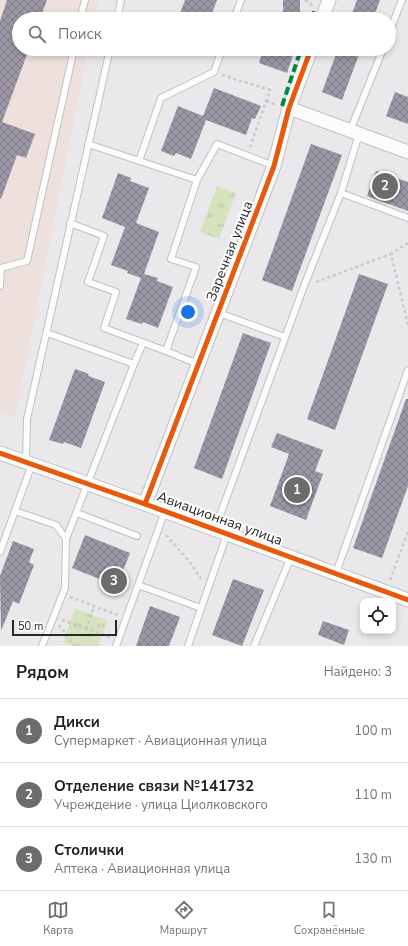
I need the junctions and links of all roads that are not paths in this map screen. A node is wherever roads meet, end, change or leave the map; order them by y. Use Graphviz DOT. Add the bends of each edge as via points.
graph roads {
  1 [pos="85,0"];
  2 [pos="121,0"];
  3 [pos="241,0"];
  4 [pos="328,0"];
  5 [pos="402,0"];
  6 [pos="82,12"];
  7 [pos="118,12"];
  8 [pos="237,12"];
  9 [pos="324,12"];
  10 [pos="396,15"];
  11 [pos="72,56"];
  12 [pos="108,56"];
  13 [pos="220,56"];
  14 [pos="308,56"];
  15 [pos="381,56"];
  16 [pos="289,108"];
  17 [pos="355,132"];
  18 [pos="88,144"];
  19 [pos="408,152"];
  20 [pos="139,162"];
  21 [pos="274,166"];
  22 [pos="197,180"];
  23 [pos="341,193"];
  24 [pos="408,218"];
  25 [pos="70,223"];
  26 [pos="0,286"];
  27 [pos="218,313"];
  28 [pos="47,333"];
  29 [pos="285,337"];
  30 [pos="143,342"];
  31 [pos="166,351"];
  32 [pos="134,364"];
  33 [pos="199,365"];
  34 [pos="408,370"];
  35 [pos="0,453"];
  36 [pos="29,463"];
  37 [pos="88,484"];
  38 [pos="145,504"];
  39 [pos="15,511"];
  40 [pos="165,511"];
  41 [pos="77,513"];
  42 [pos="221,532"];
  43 [pos="137,536"];
  44 [pos="66,539"];
  45 [pos="0,552"];
  46 [pos="291,557"];
  47 [pos="336,573"];
  48 [pos="138,585"];
  49 [pos="408,600"];
  50 [pos="201,608"];
  51 [pos="117,643"];
  52 [pos="42,646"];
  53 [pos="188,646"];
  54 [pos="254,646"];
  1 -- 6 [label="lane"];
  2 -- 7 [label="lane"];
  3 -- 8 [label="lane"];
  4 -- 9 [label="street"];
  5 -- 10 [label="lane"];
  11 -- 26 [label="lane" via="27,261 1,268"];
  12 -- 18 [label="lane"];
  13 -- 20 [label="lane" via="214,72 161,98"];
  14 -- 16 [label="street, Заречная улица"];
  15 -- 17 [label="lane"];
  16 -- 17 [label="street"];
  16 -- 21 [label="street, Заречная улица"];
  17 -- 19 [label="street"];
  17 -- 23 [label="lane"];
  18 -- 20 [label="lane"];
  18 -- 25 [label="lane"];
  20 -- 22 [label="lane"];
  21 -- 22 [label="lane" via="217,144"];
  21 -- 27 [label="street, Заречная улица"];
  22 -- 31 [label="lane" via="171,259 196,267"];
  23 -- 24 [label="lane"];
  23 -- 29 [label="lane"];
  25 -- 28 [label="lane"];
  25 -- 30 [label="lane" via="104,236 88,282 116,292 104,328"];
  27 -- 29 [label="lane"];
  27 -- 33 [label="street, Заречная улица"];
  28 -- 32 [label="lane"];
  28 -- 36 [label="lane" via="27,419"];
  29 -- 42 [label="lane"];
  30 -- 31 [label="lane"];
  30 -- 32 [label="lane"];
  31 -- 33 [label="lane"];
  32 -- 37 [label="lane"];
  33 -- 38 [label="street, Заречная улица"];
  34 -- 47 [label="lane"];
  35 -- 36 [label="street, Авиационная улица"];
  36 -- 37 [label="street, Авиационная улица"];
  36 -- 39 [label="lane"];
  37 -- 38 [label="street, Авиационная улица"];
  37 -- 41 [label="lane"];
  38 -- 40 [label="street, Авиационная улица"];
  39 -- 44 [label="lane" via="56,525"];
  39 -- 45 [label="lane"];
  40 -- 42 [label="street, Авиационная улица"];
  40 -- 48 [label="lane"];
  41 -- 43 [label="lane"];
  41 -- 44 [label="lane"];
  42 -- 46 [label="street, Авиационная улица"];
  42 -- 50 [label="lane" via="208,590"];
  44 -- 52 [label="lane" via="65,588"];
  46 -- 47 [label="street, Авиационная улица"];
  46 -- 54 [label="lane"];
  47 -- 49 [label="street, Авиационная улица"];
  48 -- 50 [label="lane"];
  48 -- 51 [label="lane"];
  50 -- 53 [label="lane"];
}
